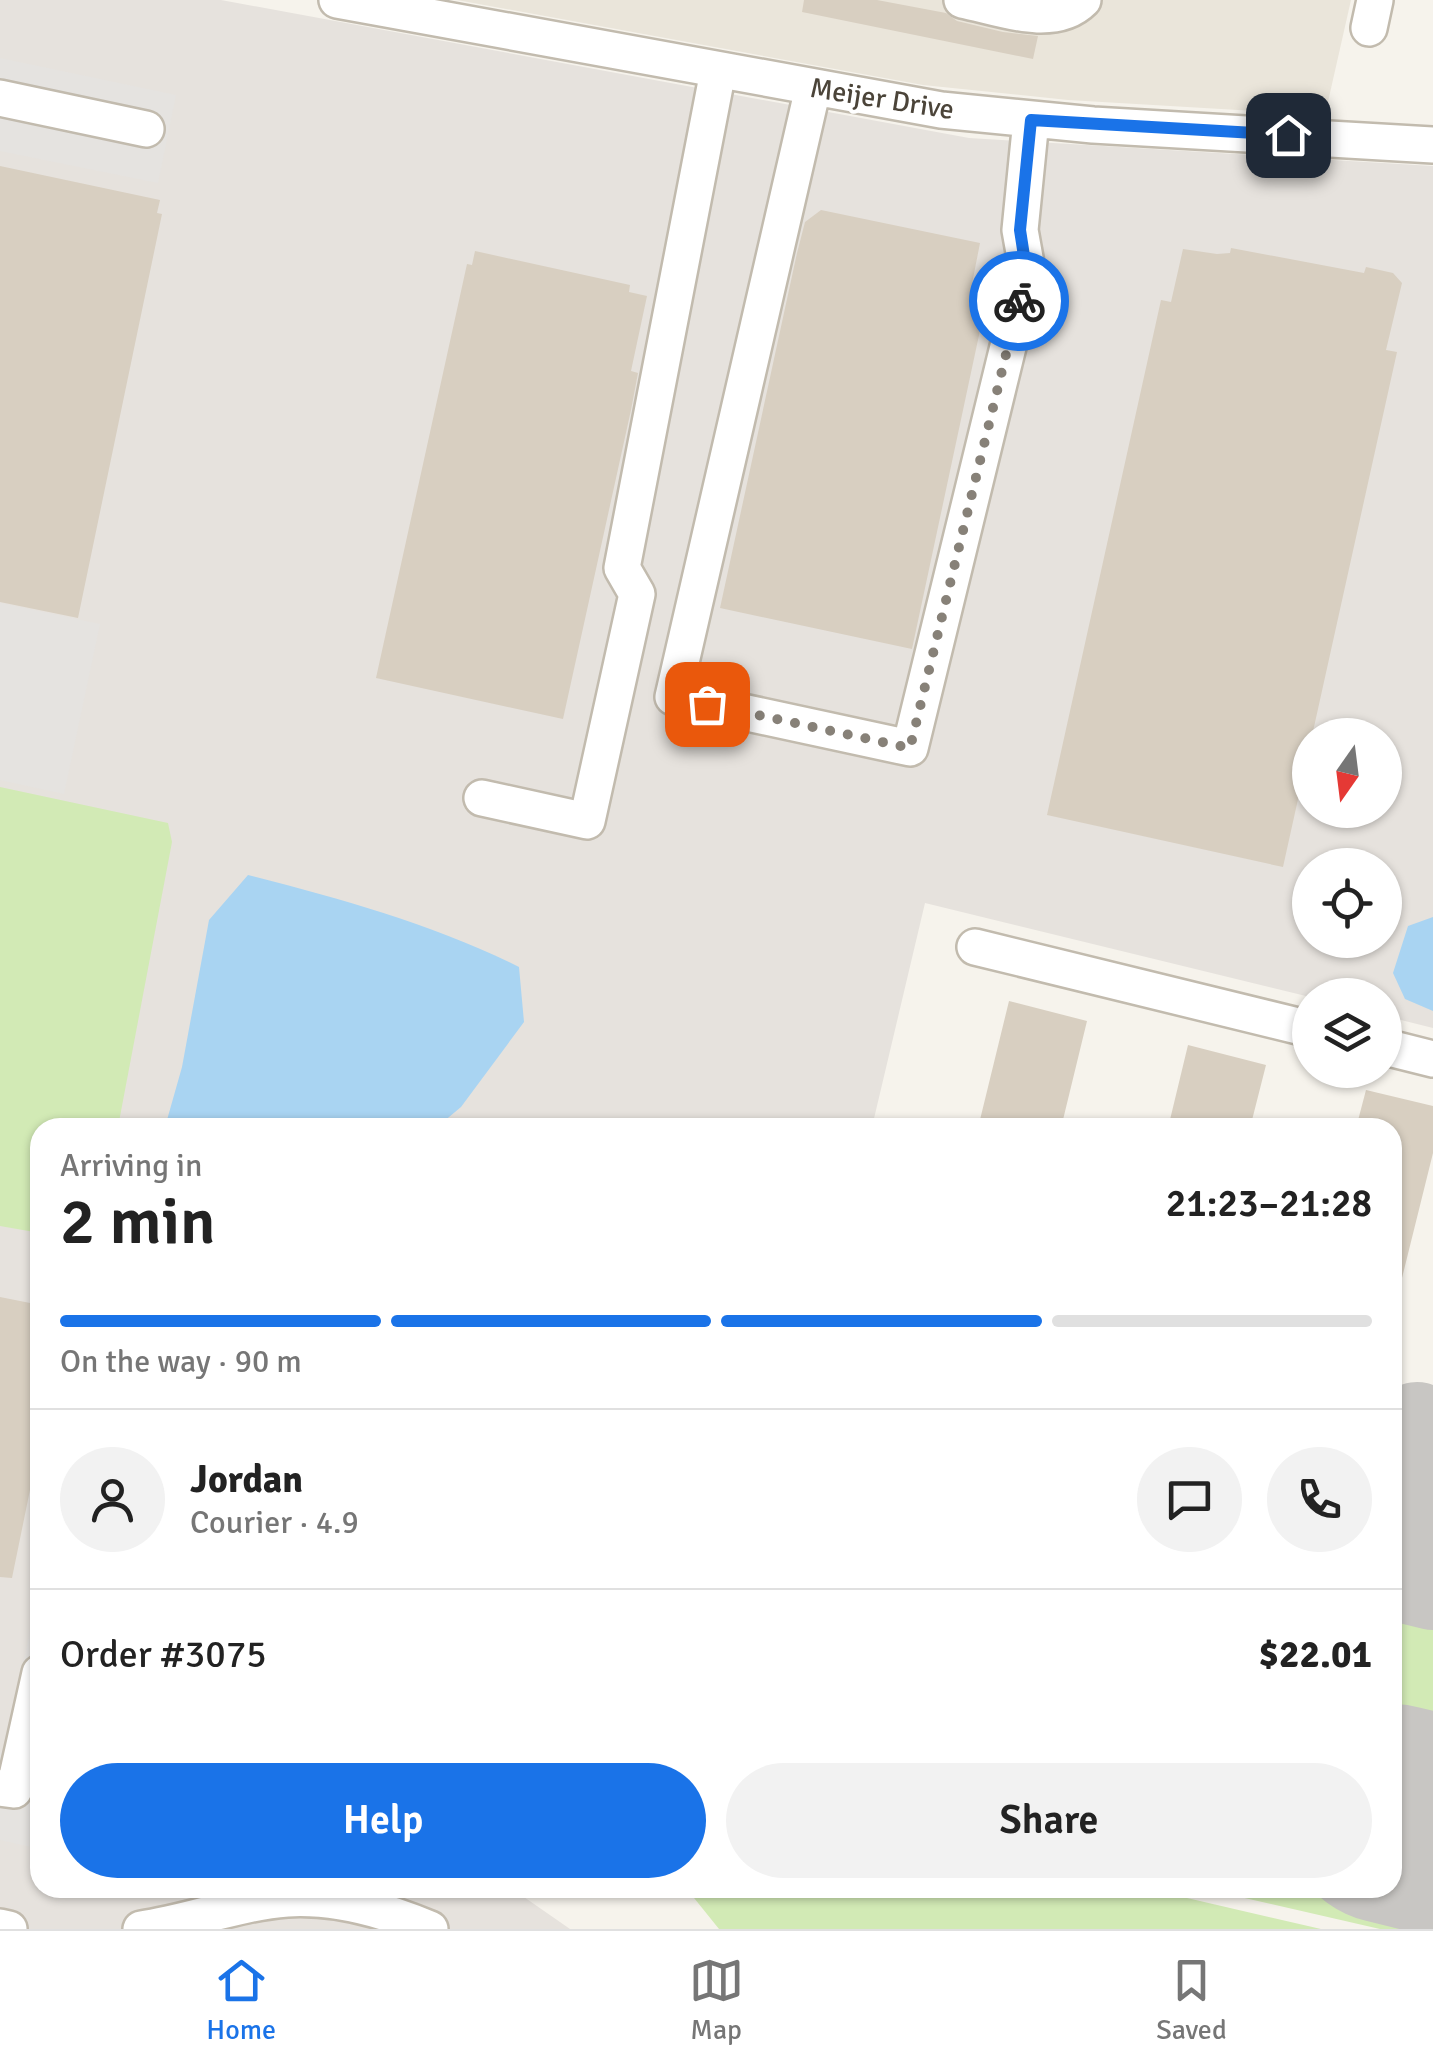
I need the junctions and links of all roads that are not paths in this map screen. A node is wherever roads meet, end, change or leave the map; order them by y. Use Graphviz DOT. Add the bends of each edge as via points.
graph roads {
  1 [pos="337,0"];
  2 [pos="962,0"];
  3 [pos="1083,0"];
  4 [pos="718,71"];
  5 [pos="813,88"];
  6 [pos="0,98"];
  7 [pos="1031,120"];
  8 [pos="146,129"];
  9 [pos="1433,145"];
  10 [pos="482,798"];
  11 [pos="975,946"];
  12 [pos="1292,1025"];
  13 [pos="1402,1051"];
  14 [pos="1433,1059"];
  15 [pos="30,1718"];
  16 [pos="0,1788"];
  17 [pos="0,1927"];
  18 [pos="148,1928"];
  19 [pos="9,1929"];
  20 [pos="430,1929"];
  1 -- 4 [label="street, Meijer Drive"];
  2 -- 3 [label="street" via="1048,16"];
  4 -- 5 [label="street, Meijer Drive"];
  4 -- 10 [label="street" via="622,568 638,594 587,821"];
  5 -- 7 [label="street, Meijer Drive"];
  5 -- 7 [label="street" via="673,697 910,748 1026,269 1020,230"];
  6 -- 8 [label="street"];
  7 -- 9 [label="street, Meijer Drive"];
  11 -- 12 [label="street"];
  13 -- 14 [label="street"];
  15 -- 16 [label="street" via="14,1790"];
  17 -- 19 [label="street"];
  18 -- 20 [label="street" via="287,1899 369,1907"];
}
